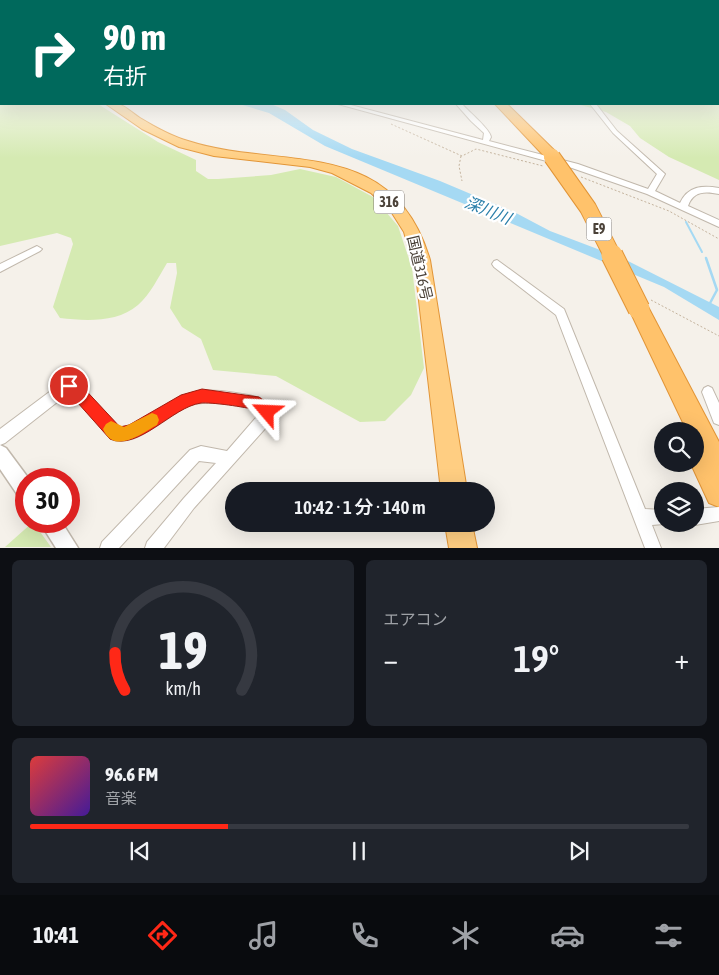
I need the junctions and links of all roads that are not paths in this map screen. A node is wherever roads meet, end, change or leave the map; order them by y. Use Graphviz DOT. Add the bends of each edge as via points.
graph roads {
  1 [pos="117,108"];
  2 [pos="354,108"];
  3 [pos="462,108"];
  4 [pos="500,108"];
  5 [pos="504,108"];
  6 [pos="592,108"];
  7 [pos="485,143"];
  8 [pos="547,153"];
  9 [pos="719,191"];
  10 [pos="650,192"];
  11 [pos="683,207"];
  12 [pos="719,224"];
  13 [pos="37,249"];
  14 [pos="497,264"];
  15 [pos="0,268"];
  16 [pos="639,304"];
  17 [pos="708,392"];
  18 [pos="719,418"];
  19 [pos="686,422"];
  20 [pos="0,438"];
  21 [pos="0,454"];
  22 [pos="229,458"];
  23 [pos="704,466"];
  24 [pos="719,469"];
  25 [pos="15,475"];
  26 [pos="453,482"];
  27 [pos="718,503"];
  28 [pos="642,517"];
  29 [pos="654,517"];
  30 [pos="704,517"];
  31 [pos="460,532"];
  32 [pos="57,533"];
  33 [pos="160,545"];
  34 [pos="68,548"];
  35 [pos="108,548"];
  36 [pos="463,548"];
  37 [pos="653,548"];
  1 -- 26 [label="highway, 国道316号 / 316" via="184,145 330,168 355,179 395,207 417,244"];
  2 -- 7 [label="street"];
  3 -- 7 [label="street" via="487,132"];
  4 -- 8 [label="highway, E9"];
  5 -- 8 [label="highway, E9"];
  6 -- 10 [label="street" via="661,174"];
  7 -- 10 [label="street" via="575,166"];
  8 -- 16 [label="highway, E9, bridge" via="567,174 588,208"];
  9 -- 11 [label="street" via="708,188 693,190"];
  10 -- 11 [label="street"];
  11 -- 12 [label="street"];
  13 -- 15 [label="street"];
  14 -- 28 [label="street" via="560,312"];
  16 -- 19 [label="highway, E9"];
  16 -- 24 [label="highway, E9"];
  17 -- 18 [label="street"];
  20 -- 22 [label="street" via="69,386 120,435 186,400 202,396 264,406 266,417"];
  21 -- 25 [label="street"];
  22 -- 33 [label="street"];
  22 -- 35 [label="street" via="201,453 195,456"];
  23 -- 27 [label="highway"];
  27 -- 30 [label="street" via="710,517"];
  28 -- 29 [label="street"];
  28 -- 37 [label="street"];
  31 -- 36 [label="highway"];
  32 -- 34 [label="street"];
}
